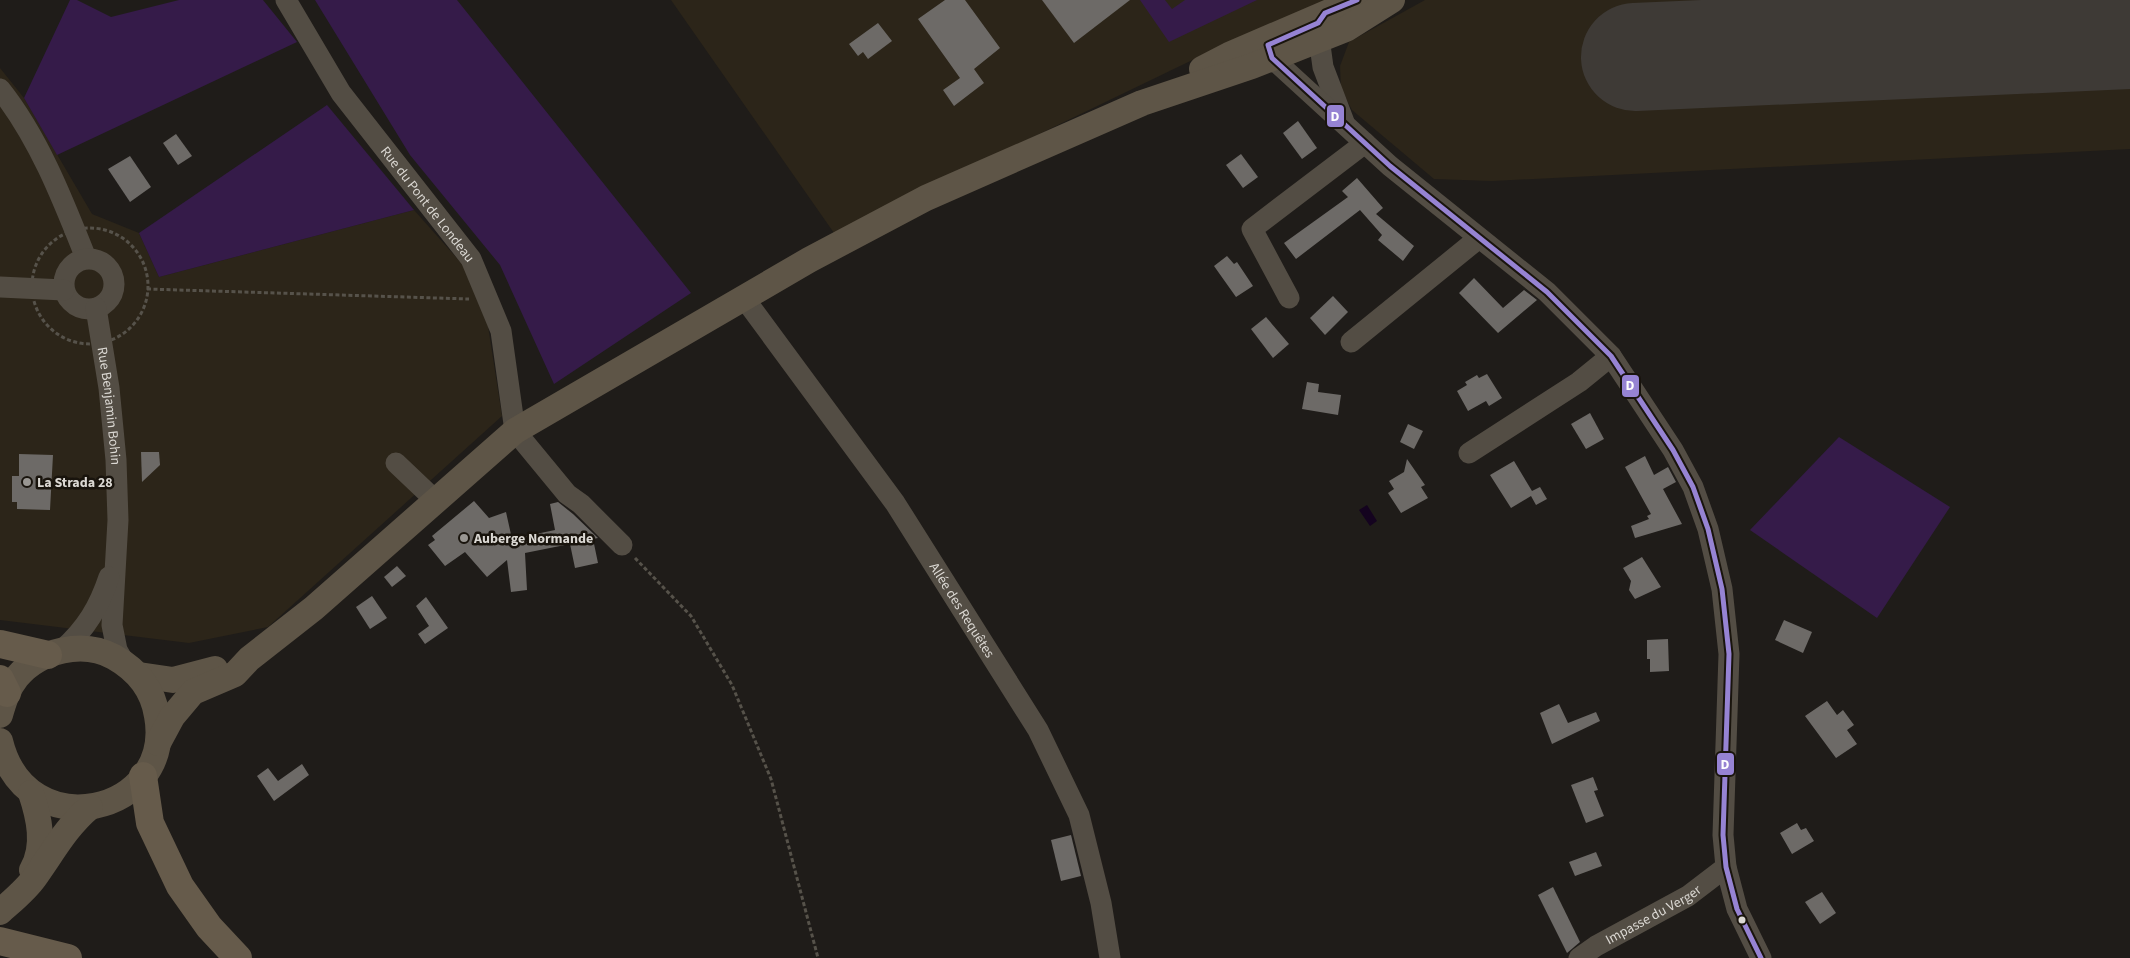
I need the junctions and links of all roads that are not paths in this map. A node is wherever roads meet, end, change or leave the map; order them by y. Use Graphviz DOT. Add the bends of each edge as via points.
graph roads {
  1 [pos="286,0"];
  2 [pos="1357,0"];
  3 [pos="1392,0"];
  4 [pos="1325,12"];
  5 [pos="1319,38"];
  6 [pos="1272,58"];
  7 [pos="0,89"];
  8 [pos="1142,102"];
  9 [pos="1345,124"];
  10 [pos="1365,143"];
  11 [pos="1479,238"];
  12 [pos="86,258"];
  13 [pos="0,287"];
  14 [pos="64,290"];
  15 [pos="744,298"];
  16 [pos="1289,298"];
  17 [pos="96,308"];
  18 [pos="1351,342"];
  19 [pos="1611,356"];
  20 [pos="515,431"];
  21 [pos="1469,453"];
  22 [pos="396,463"];
  23 [pos="436,501"];
  24 [pos="622,545"];
  25 [pos="114,563"];
  26 [pos="0,644"];
  27 [pos="55,652"];
  28 [pos="249,659"];
  29 [pos="132,669"];
  30 [pos="2,695"];
  31 [pos="0,741"];
  32 [pos="158,742"];
  33 [pos="143,776"];
  34 [pos="31,792"];
  35 [pos="90,808"];
  36 [pos="1726,867"];
  37 [pos="9,904"];
  38 [pos="0,941"];
  39 [pos="68,958"];
  40 [pos="238,958"];
  41 [pos="1110,958"];
  42 [pos="1579,958"];
  43 [pos="1761,958"];
  1 -- 20 [label="street, Rue du Pont de Londeau" via="341,93 471,259 502,331"];
  2 -- 4 [label="main road"];
  3 -- 5 [label="main road" via="1346,29"];
  4 -- 6 [label="main road" via="1318,23 1268,45"];
  4 -- 8 [label="main road" via="1229,54"];
  5 -- 6 [label="main road"];
  5 -- 9 [label="street" via="1323,67"];
  6 -- 8 [label="main road"];
  6 -- 9 [label="street"];
  7 -- 12 [label="street" via="49,170"];
  8 -- 15 [label="main road" via="926,198"];
  9 -- 10 [label="street"];
  10 -- 11 [label="street"];
  10 -- 16 [label="street" via="1252,228"];
  11 -- 18 [label="street"];
  11 -- 19 [label="street" via="1547,292"];
  12 -- 14 [label="street" via="70,265 65,272"];
  12 -- 17 [label="street" via="99,260 113,277 112,294"];
  13 -- 14 [label="street"];
  14 -- 17 [label="street" via="77,307"];
  15 -- 20 [label="main road"];
  15 -- 41 [label="street, Allée des Requêtes" via="895,503 1038,730 1079,815 1101,903"];
  17 -- 25 [label="street, Rue Benjamin Bohin" via="116,460 118,520"];
  19 -- 21 [label="street" via="1579,382"];
  19 -- 36 [label="street" via="1673,450 1693,487 1708,529 1722,588 1729,654 1722,835"];
  20 -- 23 [label="main road"];
  20 -- 24 [label="street" via="566,494 581,504"];
  22 -- 23 [label="street"];
  23 -- 28 [label="main road" via="314,608"];
  25 -- 27 [label="street, Rue Benjamin Bohin" via="93,616 80,635"];
  25 -- 29 [label="street, Rue Benjamin Bohin" via="112,625 117,650"];
  26 -- 27 [label="highway"];
  27 -- 29 [label="main road" via="93,650 110,655"];
  27 -- 30 [label="main road" via="24,671"];
  28 -- 29 [label="main road" via="174,680"];
  28 -- 32 [label="main road" via="235,674 193,692 178,709"];
  29 -- 32 [label="main road" via="149,690 156,706"];
  31 -- 34 [label="main road" via="10,769"];
  32 -- 33 [label="main road"];
  33 -- 35 [label="main road" via="110,802"];
  33 -- 40 [label="highway" via="150,823 180,886 209,927"];
  34 -- 35 [label="main road" via="69,808"];
  34 -- 37 [label="main road" via="38,814 40,837 34,867"];
  35 -- 37 [label="main road" via="75,819 35,878"];
  36 -- 42 [label="street, Impasse du Verger" via="1688,896"];
  36 -- 43 [label="street" via="1738,909"];
  38 -- 39 [label="highway"];
}
